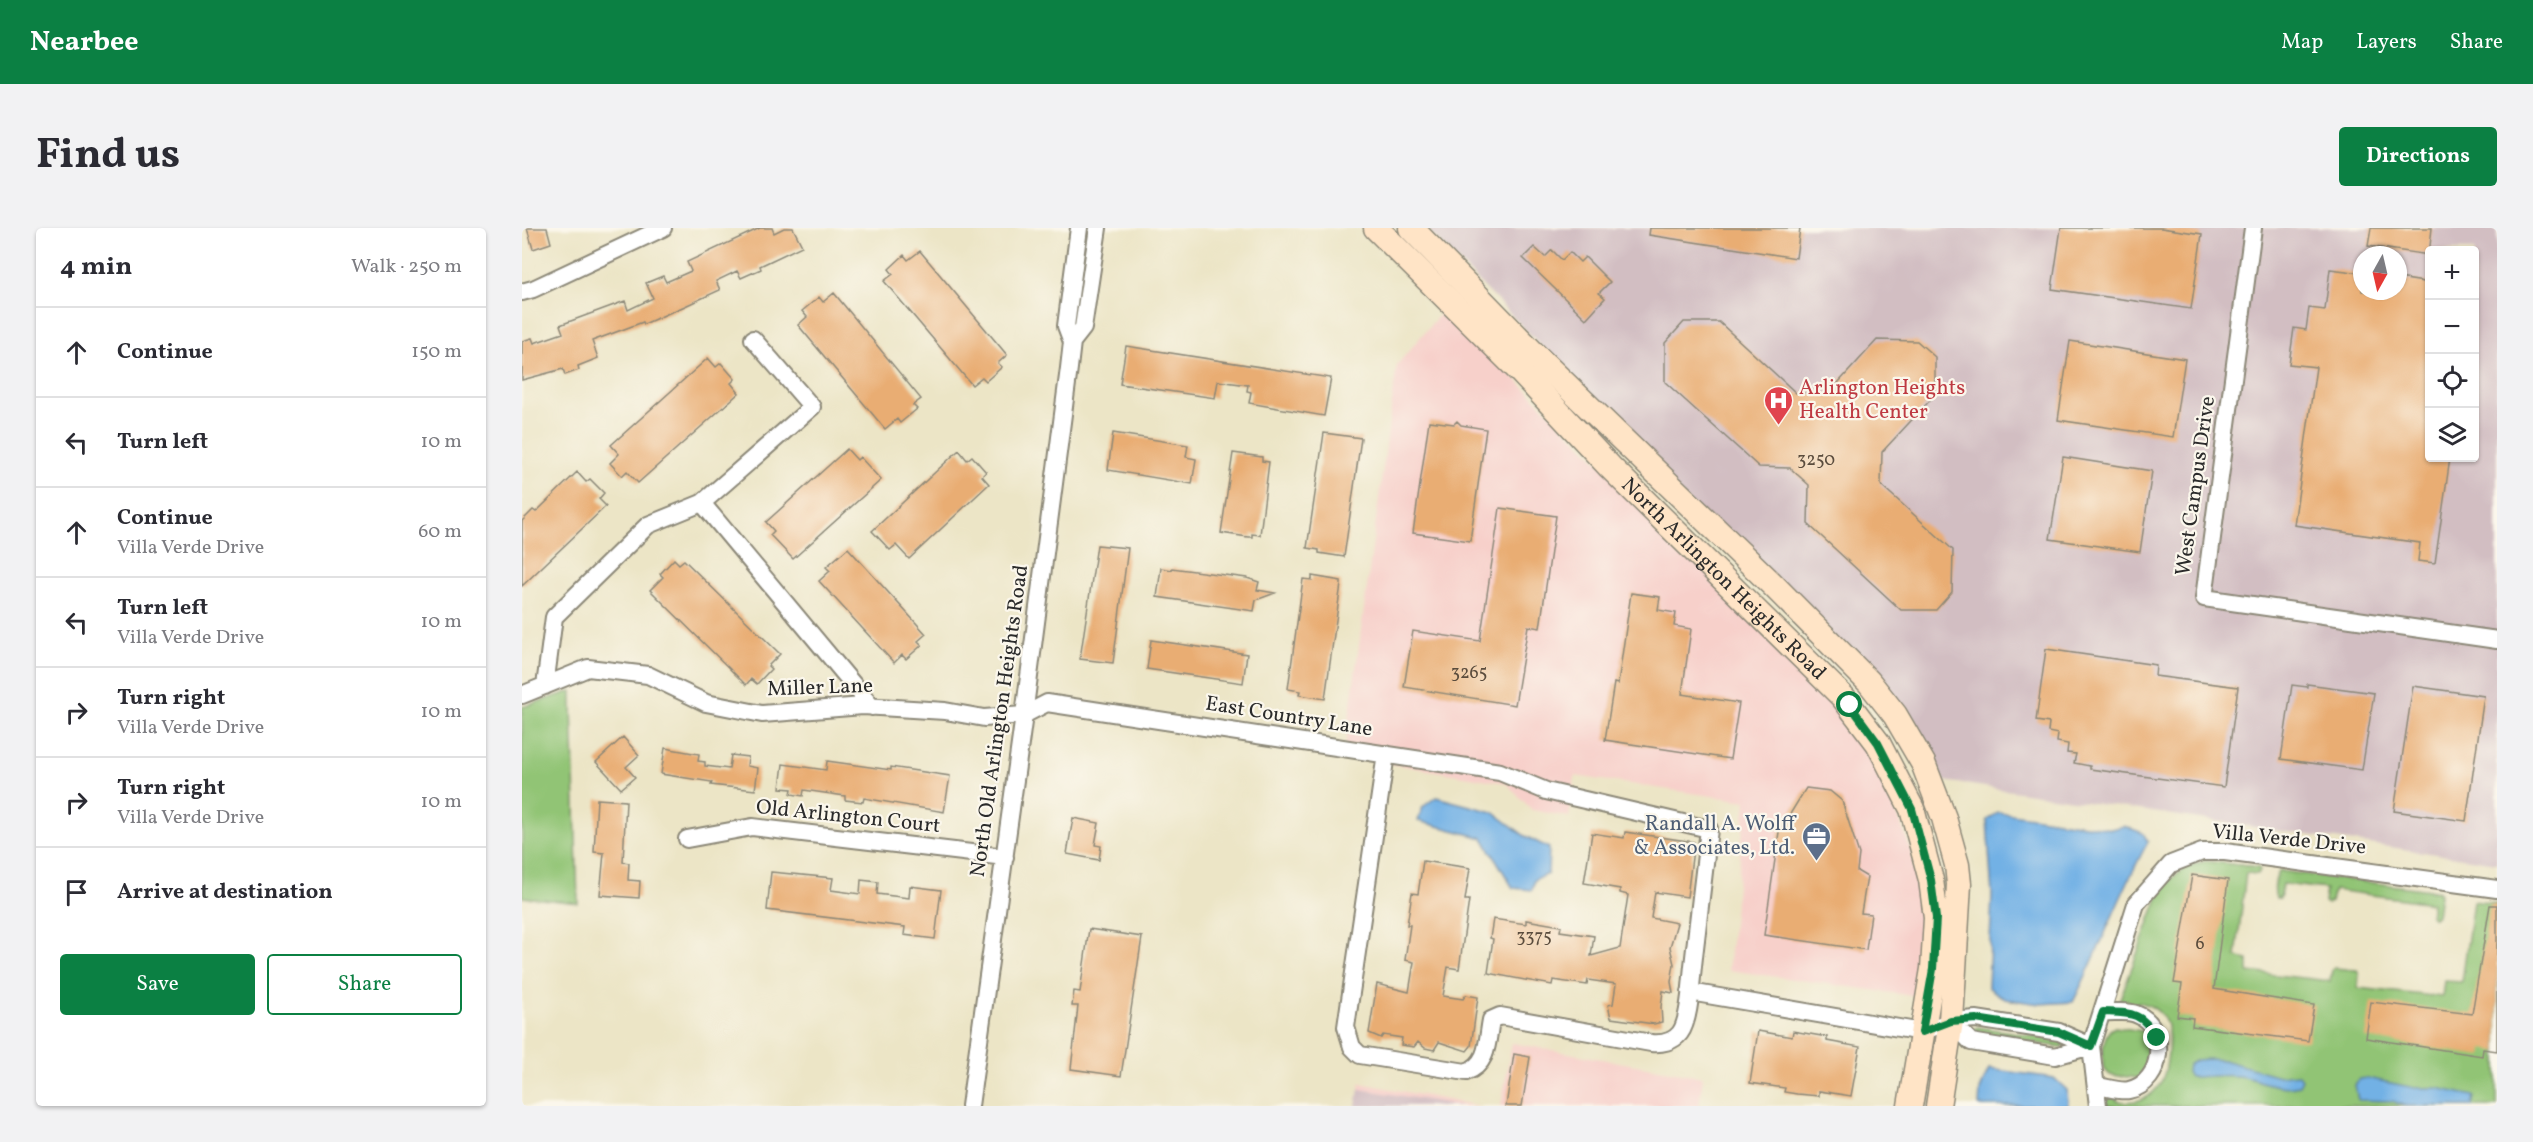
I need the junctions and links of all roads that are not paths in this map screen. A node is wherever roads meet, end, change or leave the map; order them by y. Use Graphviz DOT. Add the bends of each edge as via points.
graph roads {
  1 [pos="663,228"];
  2 [pos="1079,228"];
  3 [pos="1098,228"];
  4 [pos="1376,228"];
  5 [pos="1411,228"];
  6 [pos="2253,228"];
  7 [pos="522,292"];
  8 [pos="753,339"];
  9 [pos="1072,342"];
  10 [pos="702,504"];
  11 [pos="2497,640"];
  12 [pos="545,686"];
  13 [pos="522,695"];
  14 [pos="872,707"];
  15 [pos="1024,715"];
  16 [pos="1386,754"];
  17 [pos="687,839"];
  18 [pos="1005,857"];
  19 [pos="2497,889"];
  20 [pos="1690,992"];
  21 [pos="2103,1012"];
  22 [pos="1951,1021"];
  23 [pos="1922,1032"];
  24 [pos="2091,1046"];
  25 [pos="2097,1086"];
  26 [pos="970,1106"];
  27 [pos="1910,1106"];
  28 [pos="1938,1106"];
  29 [pos="2098,1106"];
  1 -- 7 [label="street"];
  2 -- 9 [label="street, North Old Arlington Heights Road" via="1066,326"];
  3 -- 9 [label="street, North Old Arlington Heights Road" via="1083,328"];
  4 -- 23 [label="main road, North Arlington Heights Road" via="1843,697 1878,743 1912,809 1931,880 1936,918 1933,969"];
  5 -- 22 [label="main road, North Arlington Heights Road" via="1535,355 1847,657 1896,716 1923,763 1957,865"];
  6 -- 11 [label="street, West Campus Drive" via="2204,598"];
  8 -- 10 [label="street" via="812,407"];
  9 -- 15 [label="street, North Old Arlington Heights Road"];
  10 -- 12 [label="street" via="648,525 554,617"];
  10 -- 14 [label="street"];
  12 -- 13 [label="street, Miller Lane"];
  12 -- 14 [label="street, Miller Lane" via="588,668 648,675 706,703 762,714"];
  14 -- 15 [label="street, Miller Lane" via="945,711 984,718"];
  15 -- 16 [label="street, East Country Lane" via="1047,703"];
  15 -- 18 [label="street, North Old Arlington Heights Road"];
  16 -- 20 [label="street, East Country Lane" via="1500,772 1546,791 1709,829"];
  16 -- 20 [label="street" via="1346,1027 1352,1047 1360,1055 1466,1072 1479,1066 1491,1020 1500,1016 1660,1044 1672,1040 1684,1027"];
  17 -- 18 [label="street, Old Arlington Court" via="752,827"];
  18 -- 26 [label="street, North Old Arlington Heights Road"];
  19 -- 21 [label="street, Villa Verde Drive" via="2202,852 2171,864 2136,904"];
  20 -- 23 [label="street"];
  21 -- 24 [label="street, Villa Verde Drive"];
  21 -- 25 [label="street" via="2135,1013 2149,1023 2157,1038 2159,1054 2144,1083 2129,1090"];
  22 -- 23 [label="street"];
  22 -- 24 [label="street" via="1976,1019 2059,1032"];
  22 -- 24 [label="street" via="1971,1042 2055,1056"];
  22 -- 28 [label="main road, North Arlington Heights Road"];
  23 -- 27 [label="main road, North Arlington Heights Road"];
  24 -- 25 [label="street, Villa Verde Drive"];
  25 -- 29 [label="street, Villa Verde Drive"];
}
